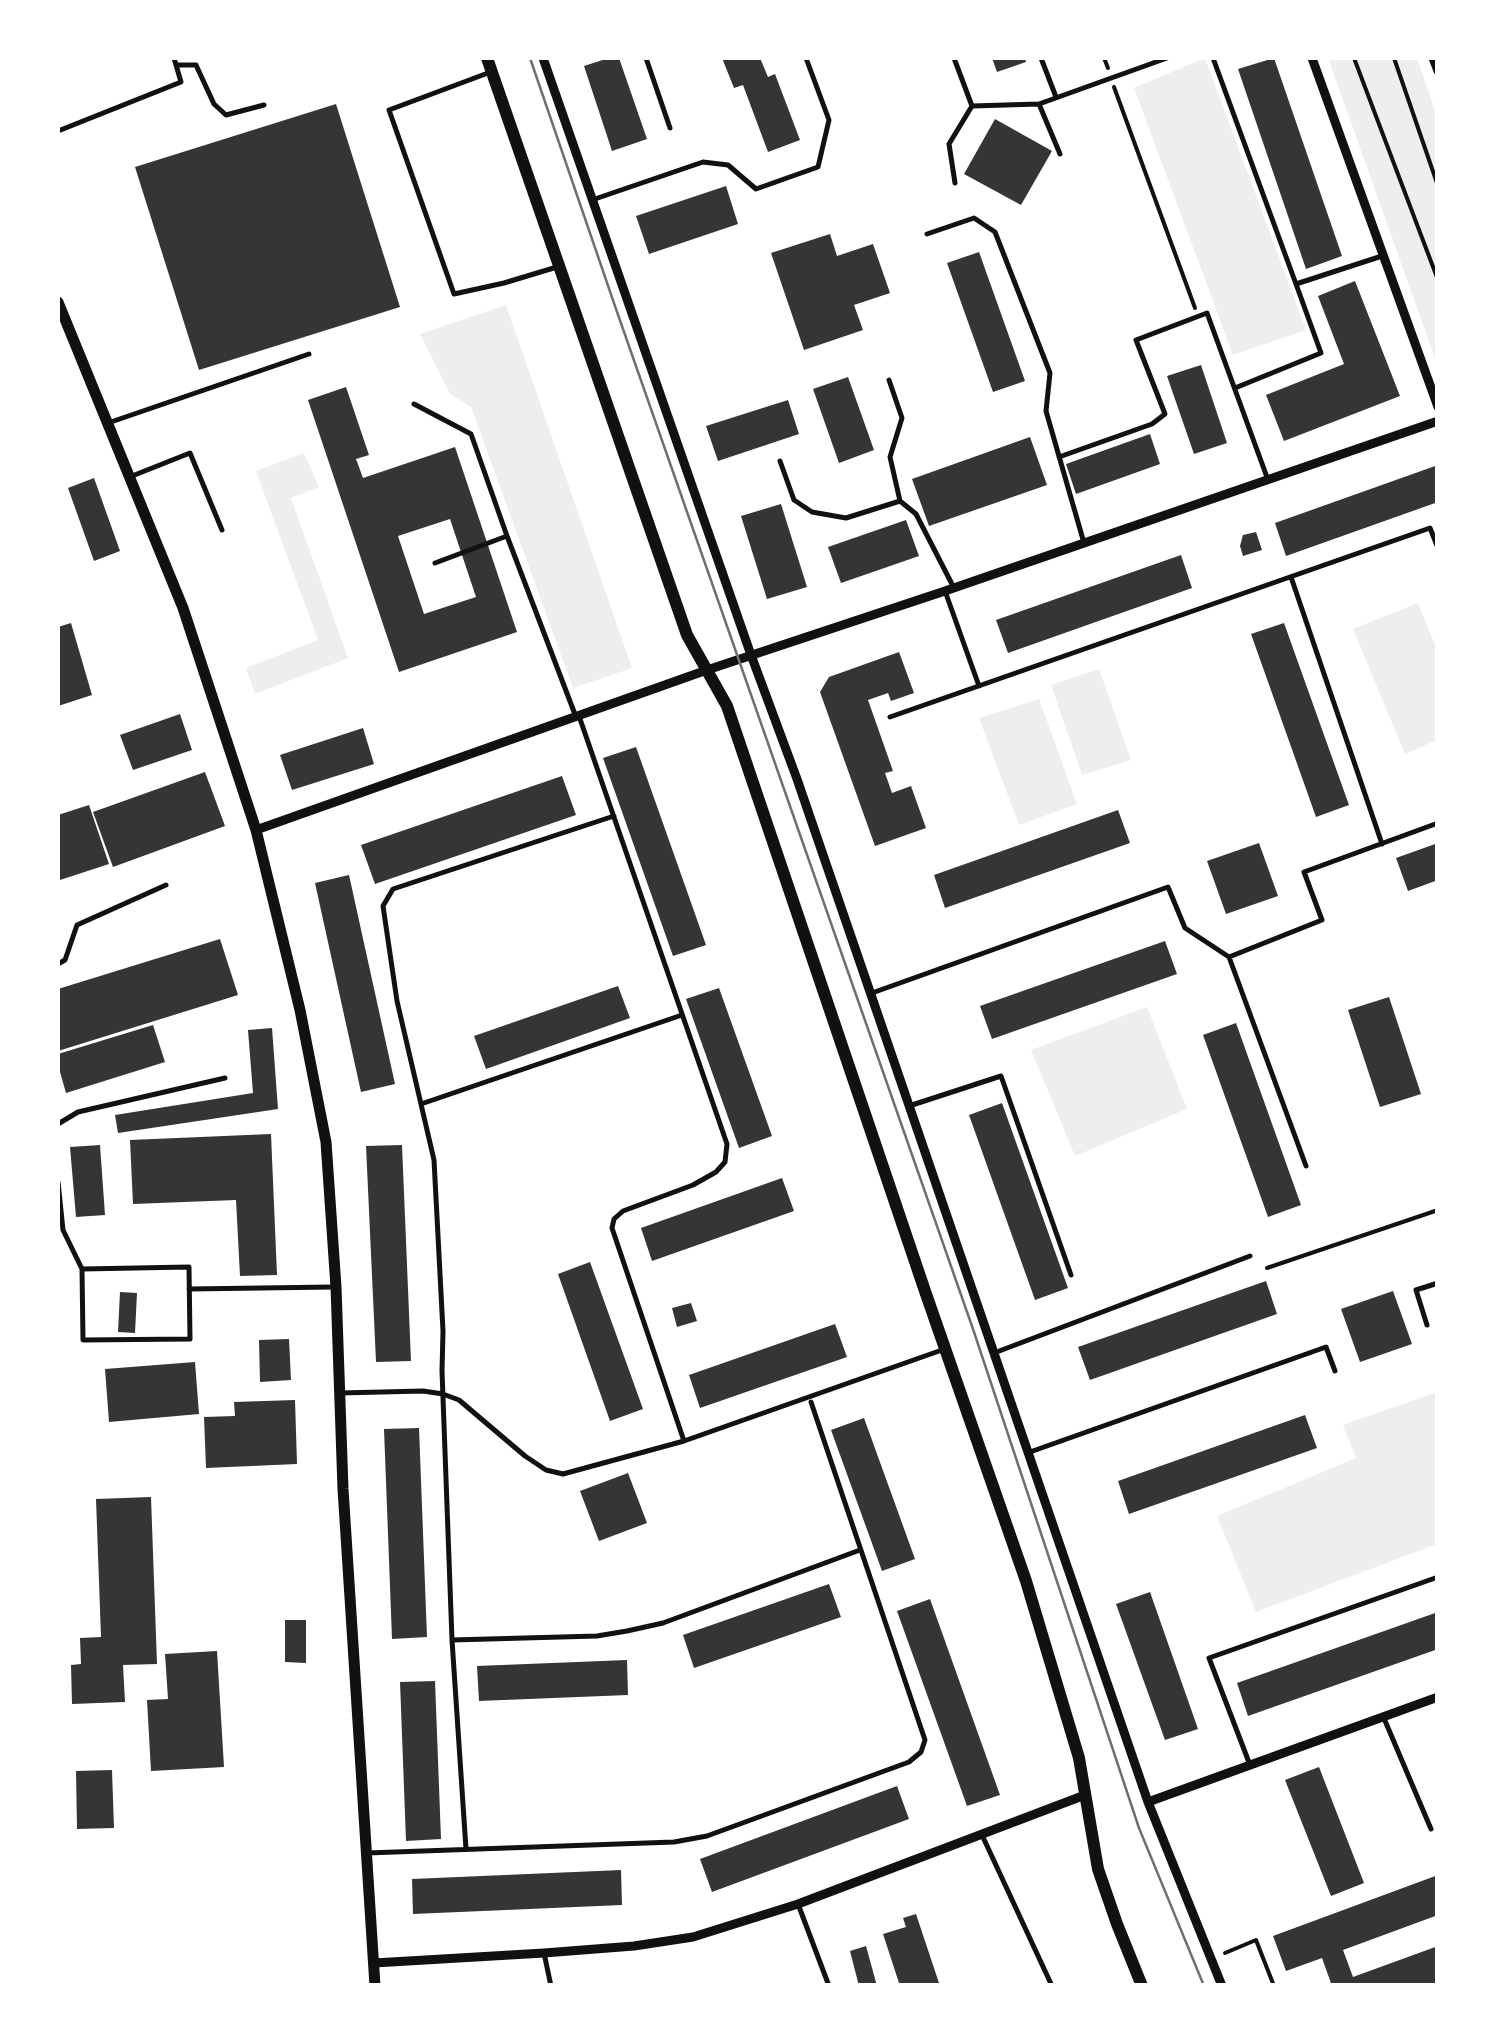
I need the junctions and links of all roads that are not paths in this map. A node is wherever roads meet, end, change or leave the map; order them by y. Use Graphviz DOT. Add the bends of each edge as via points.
graph roads {
  1 [pos="487,58"];
  2 [pos="543,58"];
  3 [pos="646,58"];
  4 [pos="806,58"];
  5 [pos="954,58"];
  6 [pos="1041,58"];
  7 [pos="1167,58"];
  8 [pos="1213,58"];
  9 [pos="1312,58"];
  10 [pos="1433,58"];
  11 [pos="175,61"];
  12 [pos="1438,71"];
  13 [pos="492,72"];
  14 [pos="1056,96"];
  15 [pos="1039,104"];
  16 [pos="264,105"];
  17 [pos="972,106"];
  18 [pos="670,128"];
  19 [pos="58,131"];
  20 [pos="1060,154"];
  21 [pos="955,183"];
  22 [pos="592,200"];
  23 [pos="926,234"];
  24 [pos="1383,256"];
  25 [pos="558,267"];
  26 [pos="1296,284"];
  27 [pos="58,302"];
  28 [pos="309,354"];
  29 [pos="890,380"];
  30 [pos="1235,388"];
  31 [pos="414,404"];
  32 [pos="1438,407"];
  33 [pos="1438,421"];
  34 [pos="108,423"];
  35 [pos="1059,457"];
  36 [pos="780,461"];
  37 [pos="130,477"];
  38 [pos="1268,480"];
  39 [pos="900,501"];
  40 [pos="222,530"];
  41 [pos="507,536"];
  42 [pos="1084,543"];
  43 [pos="1438,548"];
  44 [pos="435,562"];
  45 [pos="1290,576"];
  46 [pos="949,590"];
  47 [pos="751,656"];
  48 [pos="707,670"];
  49 [pos="978,686"];
  50 [pos="577,716"];
  51 [pos="890,717"];
  52 [pos="614,816"];
  53 [pos="1438,824"];
  54 [pos="256,830"];
  55 [pos="1382,844"];
  56 [pos="166,884"];
  57 [pos="1230,957"];
  58 [pos="58,964"];
  59 [pos="870,993"];
  60 [pos="682,1016"];
  61 [pos="225,1078"];
  62 [pos="422,1104"];
  63 [pos="909,1106"];
  64 [pos="58,1114"];
  65 [pos="61,1122"];
  66 [pos="1306,1166"];
  67 [pos="58,1182"];
  68 [pos="1250,1256"];
  69 [pos="82,1268"];
  70 [pos="1071,1275"];
  71 [pos="1438,1283"];
  72 [pos="336,1286"];
  73 [pos="189,1290"];
  74 [pos="1428,1324"];
  75 [pos="945,1349"];
  76 [pos="994,1353"];
  77 [pos="1335,1370"];
  78 [pos="340,1393"];
  79 [pos="443,1394"];
  80 [pos="811,1402"];
  81 [pos="684,1442"];
  82 [pos="1028,1453"];
  83 [pos="861,1550"];
  84 [pos="1438,1578"];
  85 [pos="452,1640"];
  86 [pos="1438,1697"];
  87 [pos="1382,1716"];
  88 [pos="1250,1765"];
  89 [pos="1085,1794"];
  90 [pos="1148,1802"];
  91 [pos="1430,1828"];
  92 [pos="981,1833"];
  93 [pos="466,1849"];
  94 [pos="367,1853"];
  95 [pos="798,1904"];
  96 [pos="544,1953"];
  97 [pos="374,1963"];
  98 [pos="375,1986"];
  99 [pos="551,1986"];
  100 [pos="830,1986"];
  101 [pos="1052,1986"];
  102 [pos="1142,1986"];
  103 [pos="1222,1986"];
  1 -- 13 [label="main road"];
  2 -- 22 [label="street"];
  3 -- 18 [label="lane"];
  4 -- 22 [label="lane" via="829,120 818,167 756,189 728,165 703,162"];
  5 -- 17 [label="lane"];
  6 -- 14 [label="lane"];
  7 -- 14 [label="lane"];
  8 -- 26 [label="lane"];
  9 -- 24 [label="street"];
  10 -- 12 [label="street"];
  11 -- 16 [label="lane" via="196,65 226,115"];
  11 -- 19 [label="lane" via="181,82"];
  13 -- 25 [label="main road"];
  13 -- 25 [label="lane" via="389,110 454,294"];
  14 -- 15 [label="lane"];
  15 -- 17 [label="lane"];
  15 -- 20 [label="lane"];
  17 -- 21 [label="lane" via="948,144"];
  22 -- 47 [label="street"];
  23 -- 35 [label="lane" via="974,218 996,232 1050,373 1046,411"];
  24 -- 26 [label="lane"];
  24 -- 32 [label="street"];
  25 -- 48 [label="main road" via="686,636"];
  26 -- 30 [label="lane" via="1321,354"];
  27 -- 34 [label="street"];
  28 -- 34 [label="lane"];
  29 -- 39 [label="lane" via="902,418 890,457"];
  30 -- 35 [label="lane" via="1207,312 1136,340 1165,414"];
  30 -- 38 [label="lane"];
  31 -- 41 [label="lane" via="471,434"];
  33 -- 38 [label="street"];
  34 -- 37 [label="street"];
  35 -- 42 [label="lane"];
  36 -- 39 [label="lane" via="794,500 812,512 846,518"];
  37 -- 40 [label="lane" via="190,453"];
  37 -- 54 [label="street"];
  38 -- 42 [label="street"];
  39 -- 46 [label="lane" via="916,514"];
  41 -- 44 [label="lane"];
  41 -- 50 [label="lane"];
  42 -- 46 [label="street"];
  43 -- 45 [label="lane" via="1430,528"];
  45 -- 49 [label="lane"];
  45 -- 55 [label="lane"];
  46 -- 47 [label="street"];
  46 -- 49 [label="lane"];
  47 -- 48 [label="street"];
  47 -- 59 [label="street"];
  48 -- 50 [label="street"];
  48 -- 75 [label="main road" via="726,706"];
  49 -- 51 [label="lane"];
  50 -- 52 [label="lane"];
  50 -- 54 [label="street"];
  52 -- 60 [label="lane"];
  52 -- 62 [label="lane" via="388,894 383,906 397,1001"];
  53 -- 55 [label="lane"];
  54 -- 72 [label="street" via="326,1142"];
  55 -- 57 [label="lane" via="1304,872 1322,920"];
  56 -- 58 [label="lane" via="77,924"];
  57 -- 59 [label="lane" via="1185,928 1168,887"];
  57 -- 66 [label="lane"];
  59 -- 63 [label="street"];
  60 -- 62 [label="lane"];
  60 -- 81 [label="lane" via="727,1144 725,1162 694,1184 623,1211 612,1228"];
  61 -- 65 [label="lane" via="78,1112"];
  62 -- 79 [label="lane" via="434,1160"];
  63 -- 70 [label="lane" via="1001,1076"];
  63 -- 76 [label="street"];
  64 -- 65 [label="lane"];
  67 -- 69 [label="lane" via="63,1230"];
  68 -- 76 [label="lane"];
  69 -- 73 [label="lane" via="189,1267"];
  69 -- 73 [label="lane" via="83,1340 190,1339"];
  71 -- 74 [label="lane" via="1416,1290"];
  72 -- 73 [label="lane"];
  72 -- 78 [label="street"];
  75 -- 81 [label="lane"];
  75 -- 89 [label="main road" via="1026,1581"];
  76 -- 82 [label="street"];
  77 -- 82 [label="lane" via="1326,1347"];
  78 -- 79 [label="lane"];
  78 -- 94 [label="street"];
  79 -- 81 [label="lane" via="546,1470 563,1474"];
  79 -- 85 [label="lane"];
  80 -- 83 [label="lane"];
  82 -- 90 [label="street"];
  83 -- 85 [label="lane" via="627,1631"];
  83 -- 93 [label="lane" via="925,1740 910,1762 707,1836"];
  84 -- 88 [label="lane" via="1209,1658"];
  85 -- 93 [label="lane"];
  86 -- 87 [label="street"];
  87 -- 88 [label="street"];
  87 -- 91 [label="lane"];
  88 -- 90 [label="street"];
  89 -- 92 [label="street"];
  89 -- 102 [label="main road" via="1098,1869"];
  90 -- 103 [label="street"];
  92 -- 95 [label="street"];
  92 -- 101 [label="lane"];
  93 -- 94 [label="lane"];
  94 -- 97 [label="street"];
  95 -- 96 [label="street" via="693,1938"];
  95 -- 100 [label="lane"];
  96 -- 97 [label="street"];
  96 -- 99 [label="lane"];
  97 -- 98 [label="street"];
}
